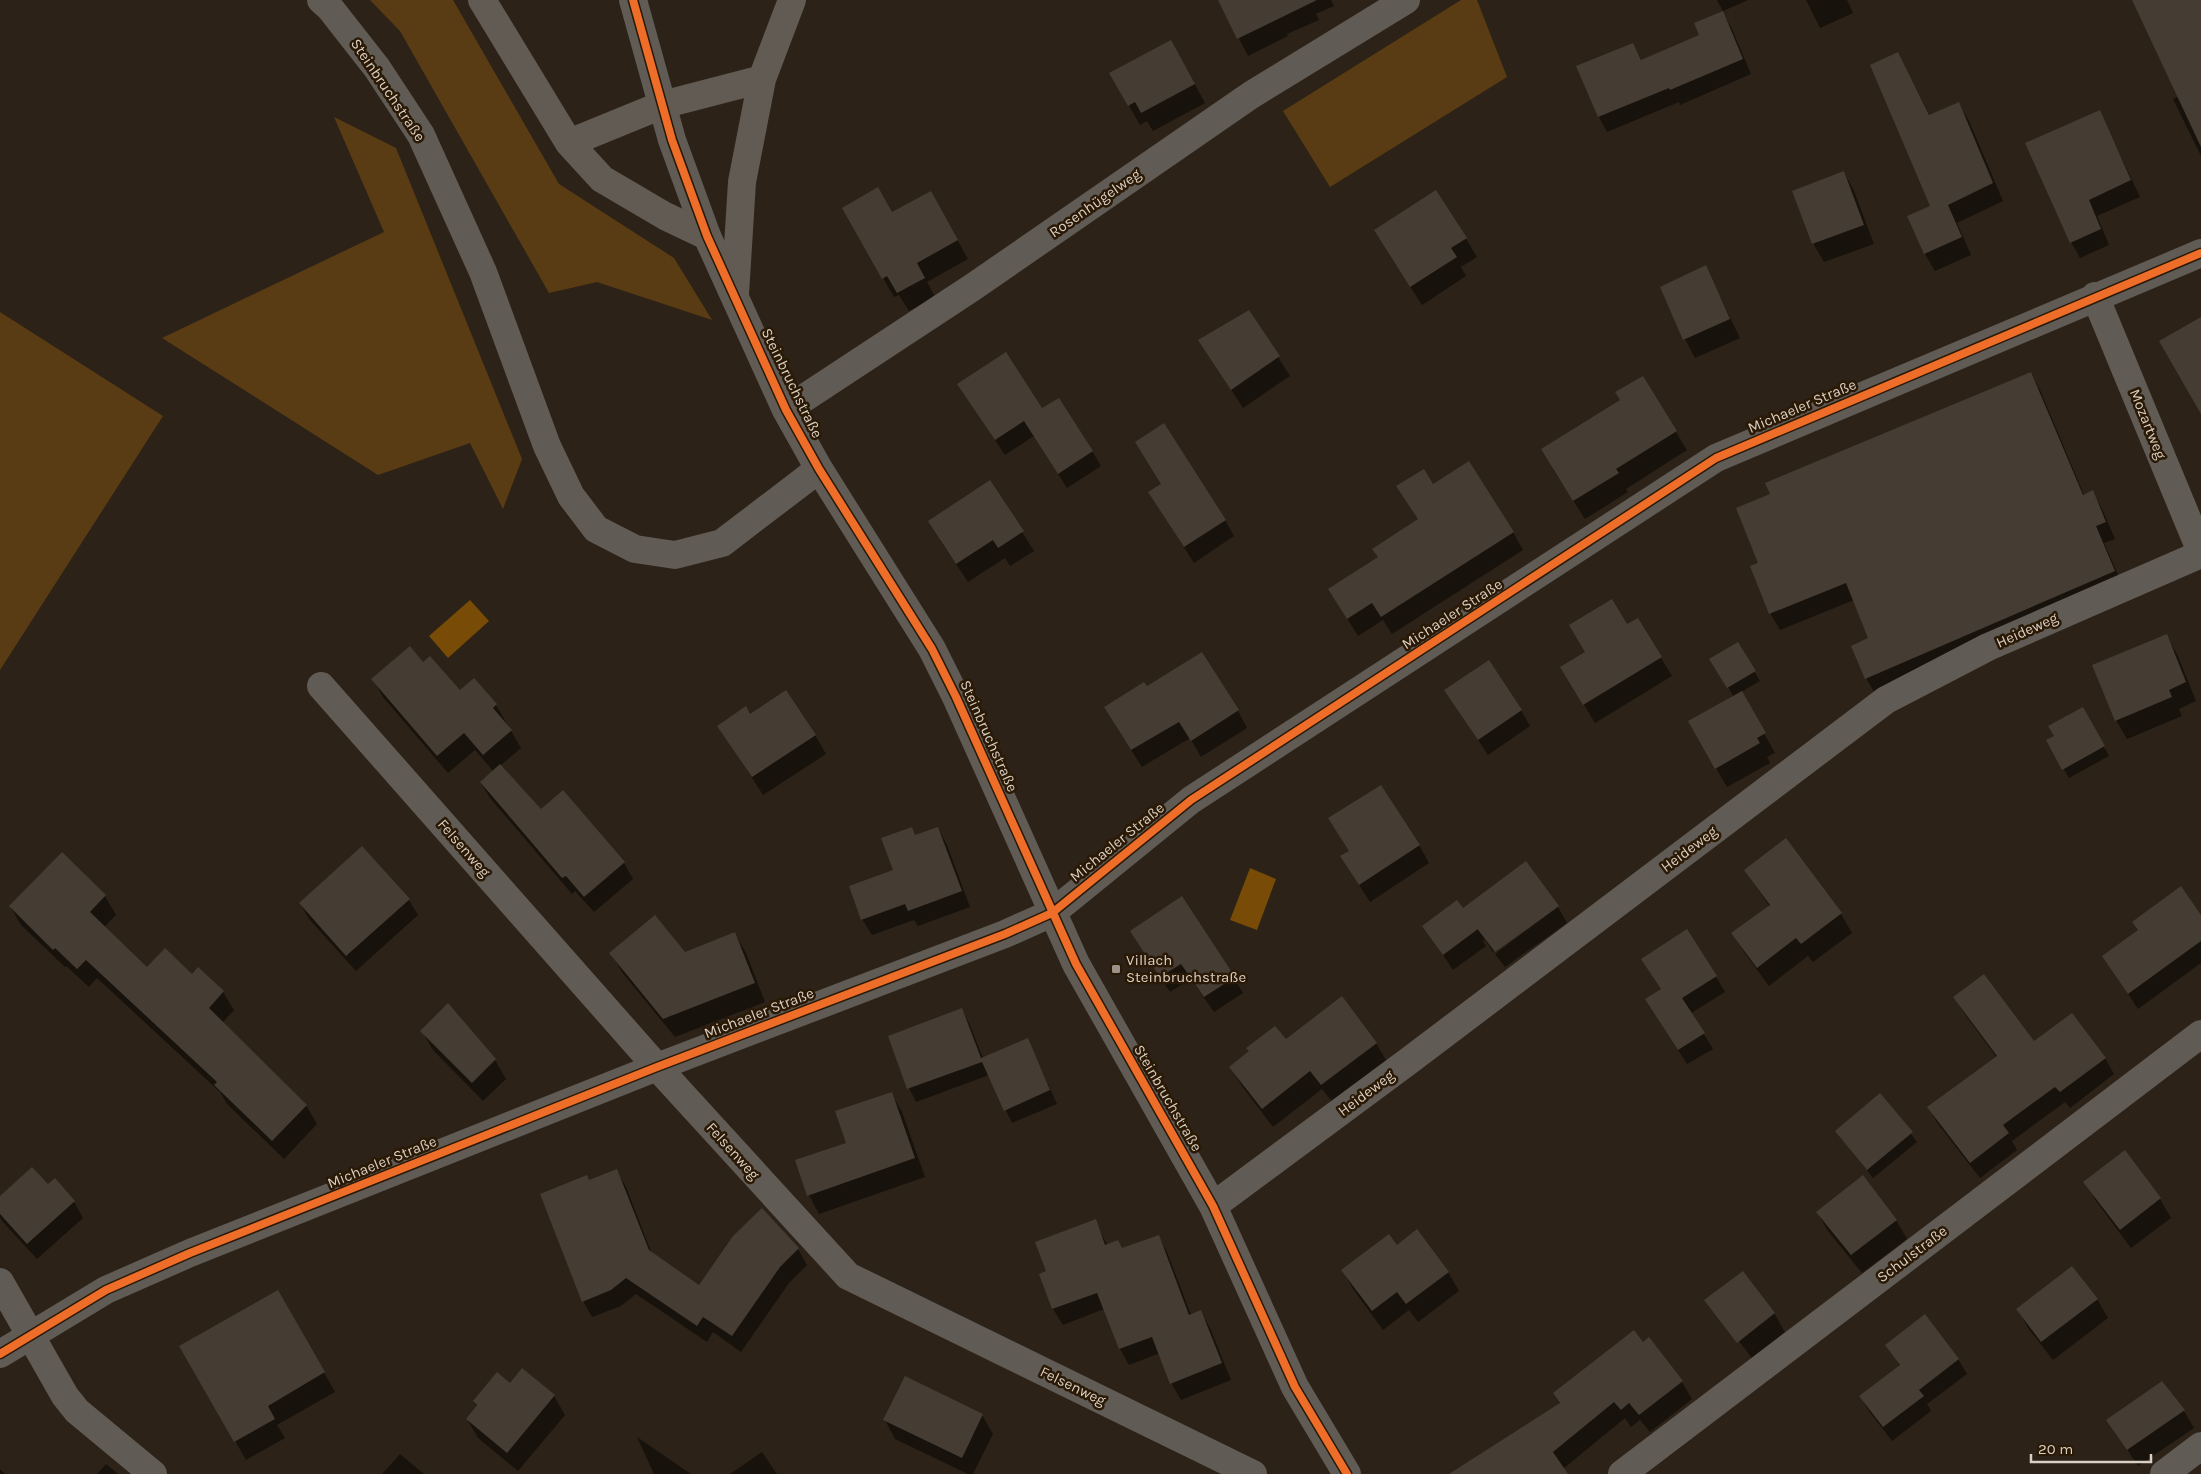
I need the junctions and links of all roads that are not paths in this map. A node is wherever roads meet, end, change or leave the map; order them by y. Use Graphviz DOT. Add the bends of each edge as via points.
graph roads {
  1 [pos="321,0"];
  2 [pos="482,0"];
  3 [pos="633,0"];
  4 [pos="792,0"];
  5 [pos="1406,0"];
  6 [pos="762,79"];
  7 [pos="662,105"];
  8 [pos="569,143"];
  9 [pos="707,236"];
  10 [pos="2201,252"];
  11 [pos="734,294"];
  12 [pos="2095,296"];
  13 [pos="786,410"];
  14 [pos="819,469"];
  15 [pos="2201,553"];
  16 [pos="321,686"];
  17 [pos="1052,913"];
  18 [pos="2201,1034"];
  19 [pos="657,1067"];
  20 [pos="1213,1206"];
  21 [pos="0,1282"];
  22 [pos="31,1335"];
  23 [pos="0,1354"];
  24 [pos="2201,1446"];
  25 [pos="153,1474"];
  26 [pos="1253,1474"];
  27 [pos="1347,1474"];
  28 [pos="1622,1474"];
  29 [pos="2164,1474"];
  1 -- 14 [label="street, Steinbruchstraße" via="377,68 421,135 483,272 548,446 571,496 596,529 635,549 675,555 722,543"];
  2 -- 8 [label="main road"];
  3 -- 7 [label="street, Steinbruchstraße"];
  4 -- 6 [label="main road"];
  5 -- 13 [label="street, Rosenhügelweg" via="1250,95"];
  6 -- 7 [label="main road"];
  6 -- 11 [label="main road" via="742,182"];
  7 -- 8 [label="main road"];
  7 -- 9 [label="street, Steinbruchstraße"];
  8 -- 9 [label="main road" via="602,179"];
  9 -- 11 [label="street, Steinbruchstraße"];
  10 -- 12 [label="street, Michaeler Straße"];
  11 -- 13 [label="street, Steinbruchstraße"];
  12 -- 15 [label="street, Mozartweg"];
  12 -- 17 [label="street, Michaeler Straße" via="1716,458 1191,800"];
  13 -- 14 [label="street, Steinbruchstraße"];
  14 -- 17 [label="street, Steinbruchstraße" via="932,649"];
  15 -- 20 [label="street, Heideweg" via="1988,647 1886,700"];
  16 -- 19 [label="street, Felsenweg"];
  17 -- 19 [label="street, Michaeler Straße"];
  17 -- 20 [label="street, Steinbruchstraße" via="1076,964"];
  18 -- 28 [label="street, Schulstraße"];
  19 -- 22 [label="street, Michaeler Straße" via="190,1253 106,1290"];
  19 -- 26 [label="street, Felsenweg" via="848,1276"];
  20 -- 27 [label="street, Steinbruchstraße" via="1295,1387"];
  21 -- 22 [label="street"];
  22 -- 23 [label="street, Michaeler Straße"];
  22 -- 25 [label="street" via="77,1411"];
  24 -- 29 [label="street"];
}
